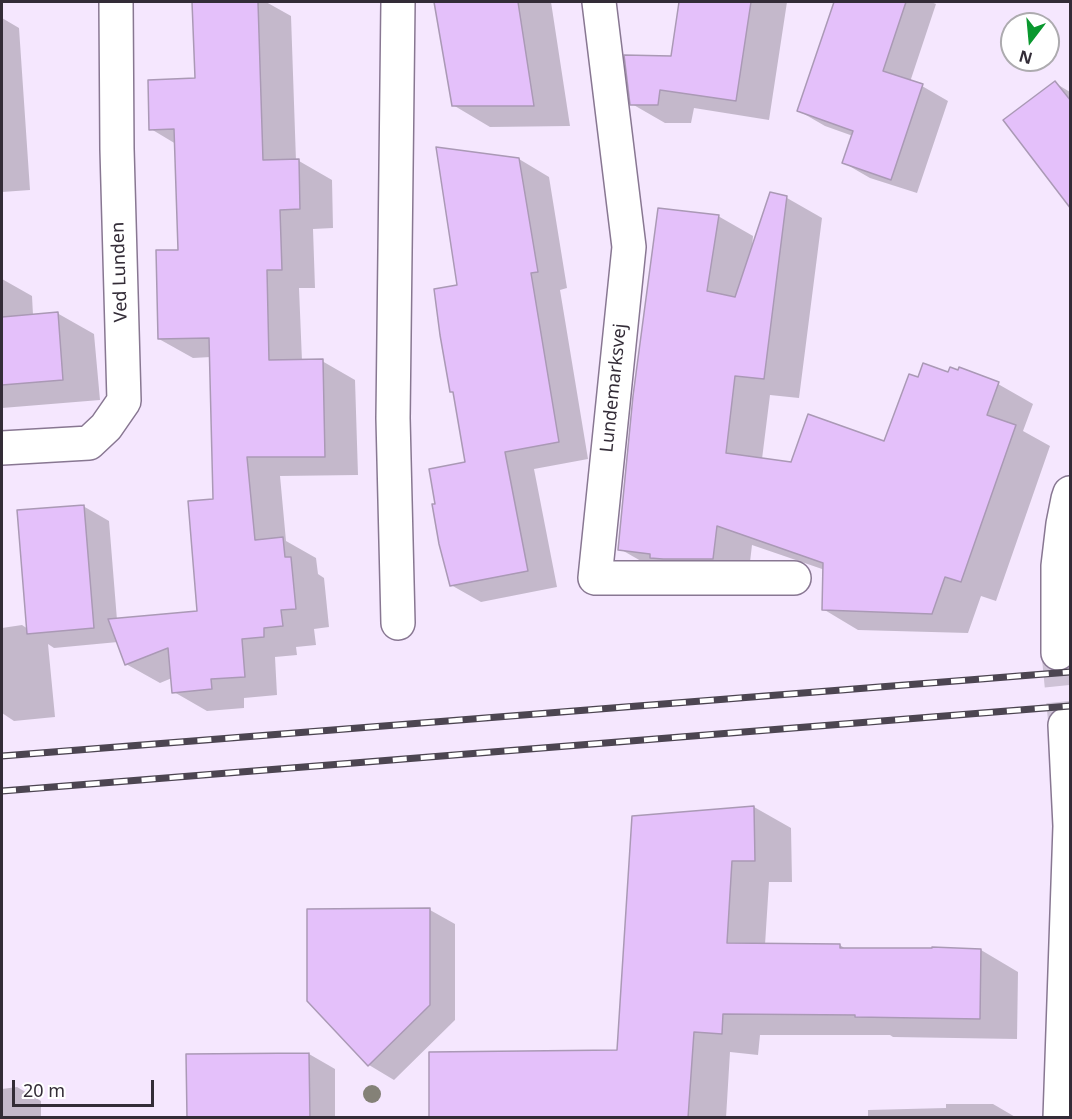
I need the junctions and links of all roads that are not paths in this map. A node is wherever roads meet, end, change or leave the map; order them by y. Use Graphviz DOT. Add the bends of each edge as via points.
graph roads {
  1 [pos="116,2"];
  2 [pos="398,2"];
  3 [pos="599,2"];
  4 [pos="2,448"];
  5 [pos="1071,493"];
  6 [pos="794,578"];
  7 [pos="398,623"];
  8 [pos="1058,653"];
  9 [pos="1065,725"];
  10 [pos="1060,1118"];
  1 -- 4 [label="street, Ved Lunden" via="124,401 106,427 89,442"];
  2 -- 7 [label="street" via="393,418"];
  3 -- 6 [label="street, Lundemarksvej" via="629,247 595,578"];
  5 -- 8 [label="street" via="1058,566"];
  9 -- 10 [label="street" via="1070,826"];
}
